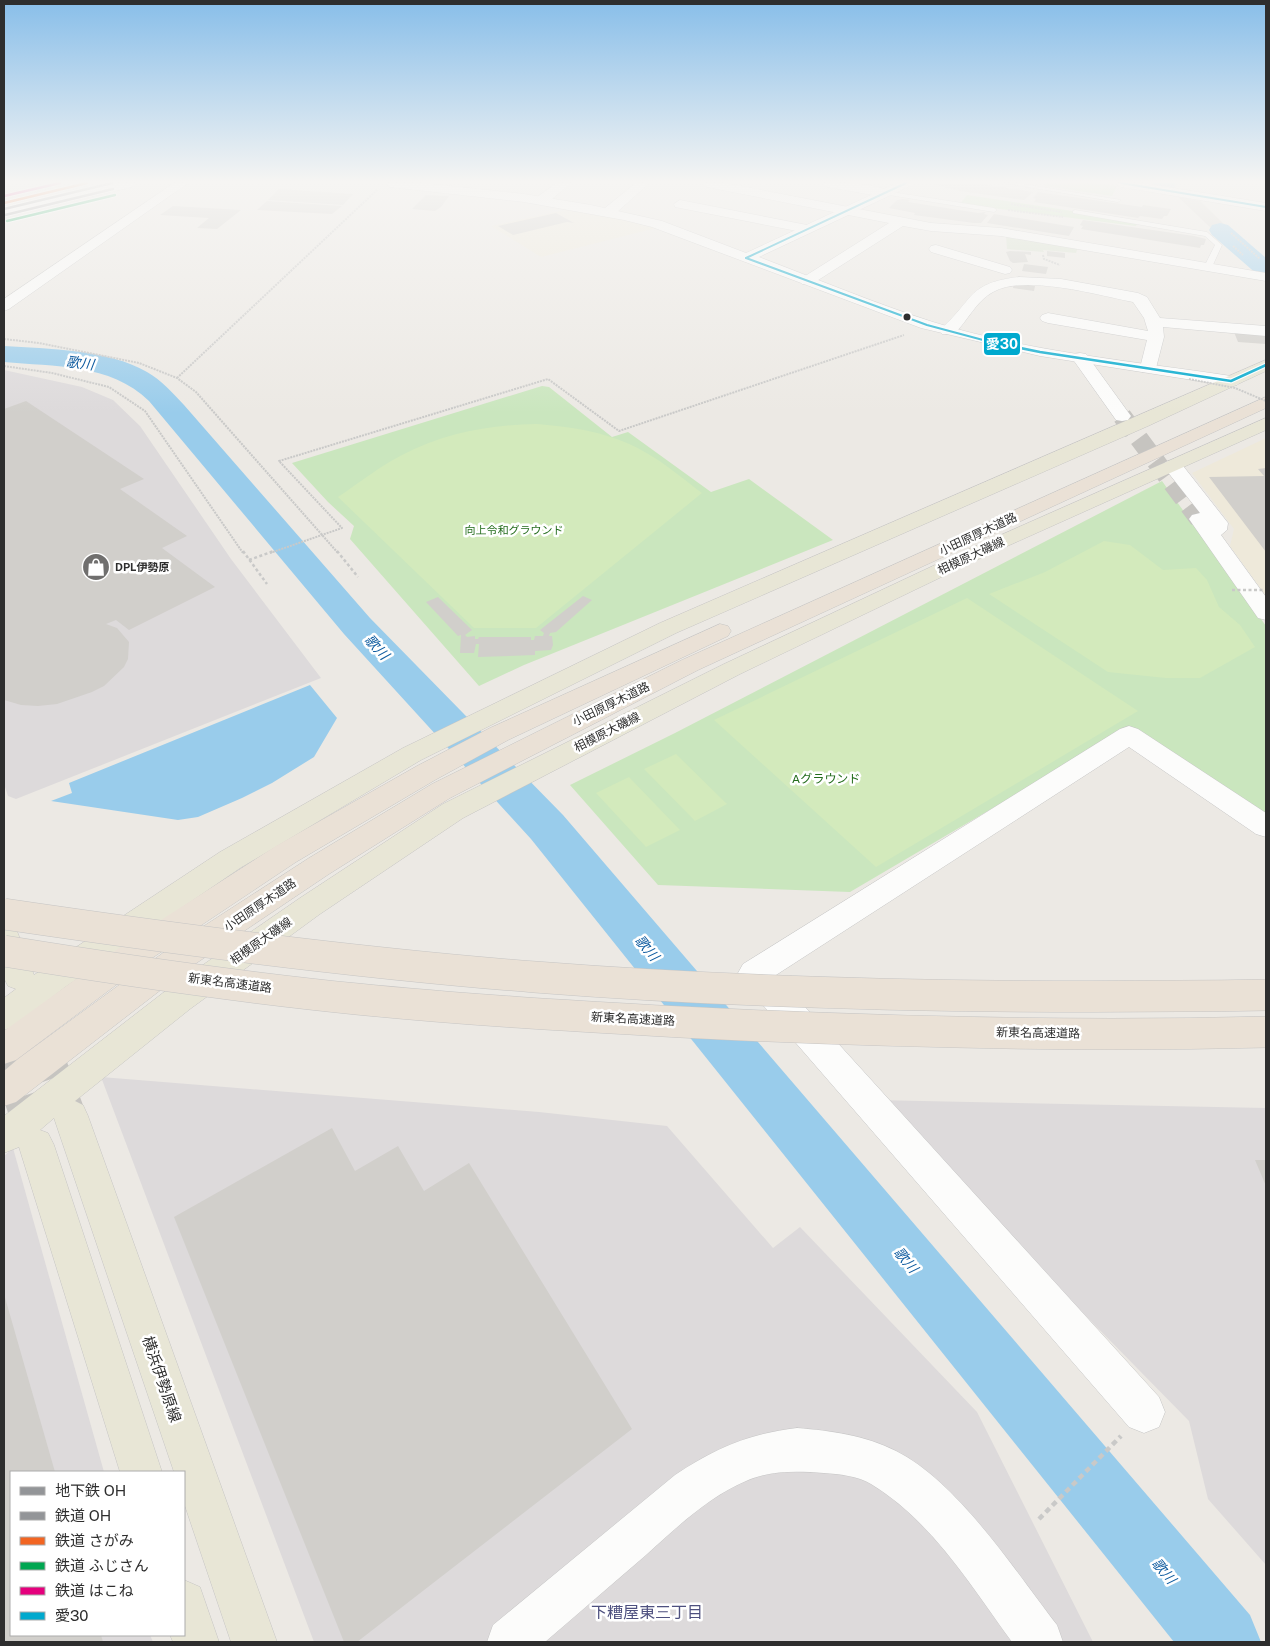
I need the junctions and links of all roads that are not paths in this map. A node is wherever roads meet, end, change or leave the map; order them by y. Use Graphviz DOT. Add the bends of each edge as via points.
graph roads {
  1 [pos="71,260"];
  2 [pos="751,260"];
  3 [pos="839,260"];
  4 [pos="985,260"];
  5 [pos="1004,260"];
  6 [pos="1165,260"];
  7 [pos="1211,260"];
  8 [pos="1004,264"];
  9 [pos="1208,267"];
  10 [pos="1266,277"];
  11 [pos="806,281"];
  12 [pos="4,306"];
  13 [pos="1052,317"];
  14 [pos="1156,329"];
  15 [pos="948,331"];
  16 [pos="1266,331"];
  17 [pos="1080,358"];
  18 [pos="1266,365"];
  19 [pos="1148,368"];
  20 [pos="1232,381"];
  21 [pos="1266,385"];
  22 [pos="1266,401"];
  23 [pos="1122,416"];
  24 [pos="1266,423"];
  25 [pos="1173,466"];
  26 [pos="1199,518"];
  27 [pos="1211,536"];
  28 [pos="1266,613"];
  29 [pos="507,743"];
  30 [pos="433,782"];
  31 [pos="1266,827"];
  32 [pos="4,914"];
  33 [pos="4,935"];
  34 [pos="12,964"];
  35 [pos="1266,996"];
  36 [pos="4,1016"];
  37 [pos="1266,1032"];
  38 [pos="4,1050"];
  39 [pos="4,1092"];
  40 [pos="71,1116"];
  41 [pos="20,1141"];
  42 [pos="1144,1412"];
  43 [pos="141,1471"];
  44 [pos="185,1606"];
  45 [pos="196,1642"];
  46 [pos="254,1642"];
  47 [pos="510,1642"];
  48 [pos="1040,1642"];
  1 -- 12 [label="street"];
  2 -- 11 [label="street"];
  3 -- 11 [label="street"];
  4 -- 8 [label="street"];
  5 -- 8 [label="street"];
  6 -- 9 [label="street"];
  7 -- 9 [label="lane"];
  8 -- 14 [label="street" via="1044,282 1138,298"];
  8 -- 15 [label="street" via="989,288 976,297"];
  9 -- 10 [label="street"];
  11 -- 15 [label="street"];
  13 -- 14 [label="street"];
  14 -- 16 [label="street"];
  14 -- 19 [label="street"];
  15 -- 17 [label="street"];
  17 -- 19 [label="street"];
  17 -- 23 [label="street"];
  18 -- 20 [label="main road, 相模原大磯線"];
  19 -- 20 [label="street"];
  20 -- 29 [label="main road, 相模原大磯線" via="668,628"];
  21 -- 29 [label="highway, 小田原厚木道路" via="688,645"];
  22 -- 29 [label="highway, 小田原厚木道路" via="690,665"];
  24 -- 25 [label="main road, 相模原大磯線"];
  25 -- 27 [label="street" via="1218,523 1218,529"];
  25 -- 29 [label="main road, 相模原大磯線" via="967,558 732,670"];
  26 -- 27 [label="street"];
  27 -- 28 [label="street"];
  29 -- 30 [label="main road, 相模原大磯線"];
  29 -- 30 [label="highway, 小田原厚木道路"];
  30 -- 36 [label="main road, 相模原大磯線" via="230,860 54,978"];
  30 -- 38 [label="highway, 小田原厚木道路" via="286,854 141,949"];
  30 -- 39 [label="highway, 小田原厚木道路" via="319,866 178,959"];
  30 -- 41 [label="main road, 相模原大磯線" via="310,906 179,999"];
  31 -- 42 [label="street" via="1129,735 754,973"];
  32 -- 35 [label="highway, bridge" via="134,934 367,962 611,982 876,994 1151,998"];
  33 -- 34 [label="main road"];
  34 -- 37 [label="highway, 新東名高速道路, bridge" via="102,967 356,999 612,1019 882,1031 1161,1035"];
  40 -- 46 [label="main road, 横浜伊勢原線"];
  41 -- 43 [label="main road"];
  44 -- 45 [label="main road"];
  47 -- 48 [label="street" via="687,1492 721,1469 749,1456 782,1449 822,1450 857,1456 887,1470 923,1498 968,1545"];
}
